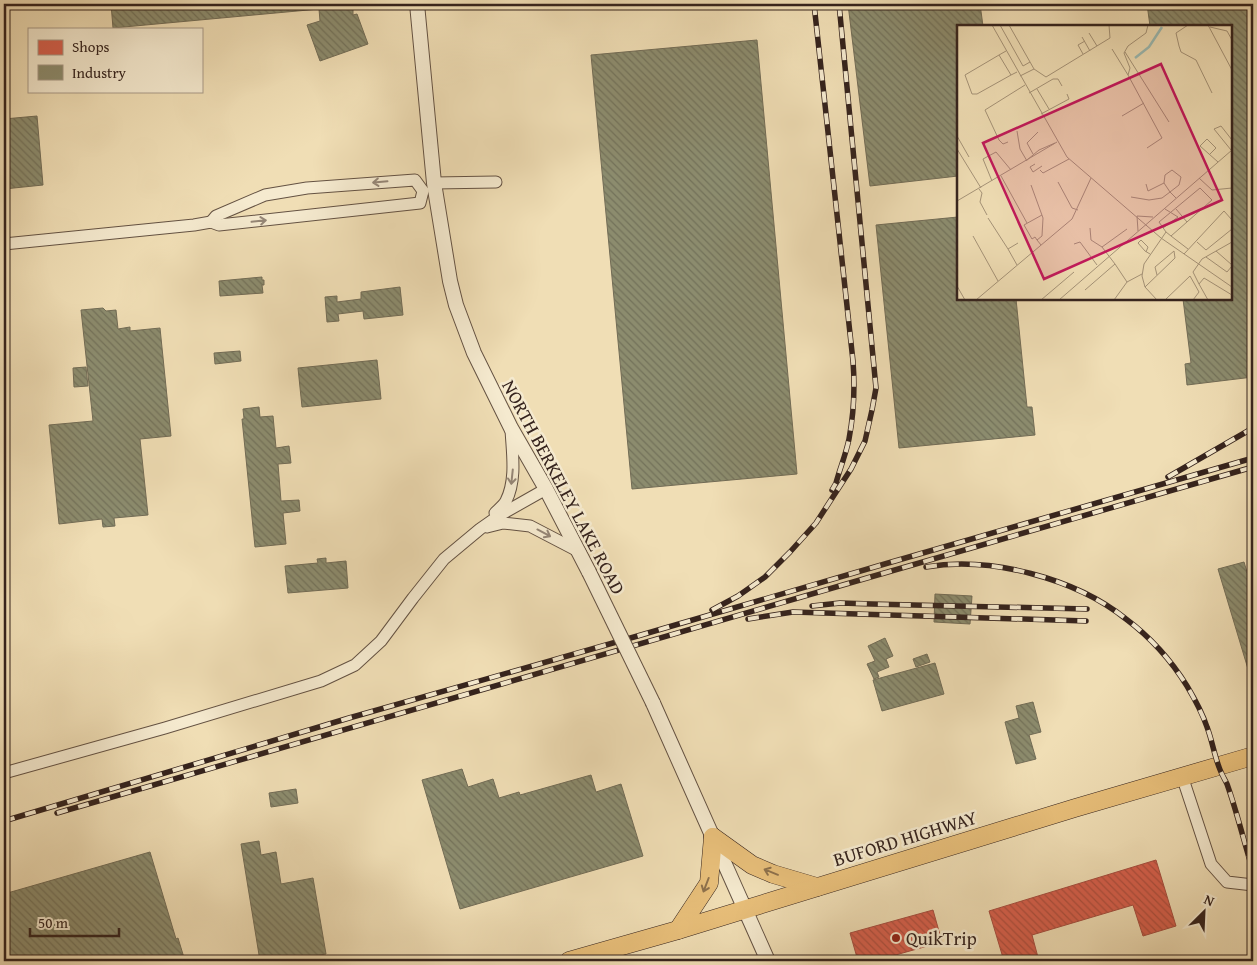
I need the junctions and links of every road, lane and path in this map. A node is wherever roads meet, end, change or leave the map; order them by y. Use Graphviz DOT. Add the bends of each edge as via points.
graph roads {
  1 [pos="417,4"];
  2 [pos="496,182"];
  3 [pos="431,188"];
  4 [pos="211,222"];
  5 [pos="4,244"];
  6 [pos="510,428"];
  7 [pos="546,489"];
  8 [pos="480,529"];
  9 [pos="580,552"];
  10 [pos="1253,756"];
  11 [pos="4,773"];
  12 [pos="1182,776"];
  13 [pos="713,837"];
  14 [pos="1253,885"];
  15 [pos="817,887"];
  16 [pos="745,909"];
  17 [pos="678,930"];
  18 [pos="569,961"];
  19 [pos="768,961"];
  1 -- 3 [label="street, NORTH BERKELEY LAKE ROAD"];
  2 -- 3 [label="street"];
  4 -- 3 [label="street, one-way" via="219,225 420,203"];
  3 -- 4 [label="street, one-way" via="415,180 307,188 265,195 216,216"];
  3 -- 6 [label="street, NORTH BERKELEY LAKE ROAD" via="456,305 474,353"];
  4 -- 5 [label="street"];
  6 -- 7 [label="street, NORTH BERKELEY LAKE ROAD"];
  6 -- 8 [label="street, one-way" via="513,480 506,502"];
  7 -- 8 [label="street"];
  7 -- 9 [label="street, NORTH BERKELEY LAKE ROAD"];
  8 -- 9 [label="street, one-way" via="503,523 530,526"];
  8 -- 11 [label="street" via="444,559 381,642 355,665 321,681"];
  9 -- 13 [label="street, NORTH BERKELEY LAKE ROAD, bridge"];
  10 -- 12 [label="main road, BUFORD HIGHWAY"];
  12 -- 14 [label="street" via="1211,864 1227,882"];
  12 -- 15 [label="main road, BUFORD HIGHWAY"];
  15 -- 13 [label="main road, one-way" via="752,864"];
  13 -- 16 [label="street, NORTH BERKELEY LAKE ROAD"];
  13 -- 17 [label="main road, one-way" via="709,883"];
  15 -- 16 [label="main road, BUFORD HIGHWAY"];
  16 -- 17 [label="main road, BUFORD HIGHWAY"];
  16 -- 19 [label="street, NORTH BERKELEY LAKE ROAD"];
  17 -- 18 [label="main road, BUFORD HIGHWAY"];
}
